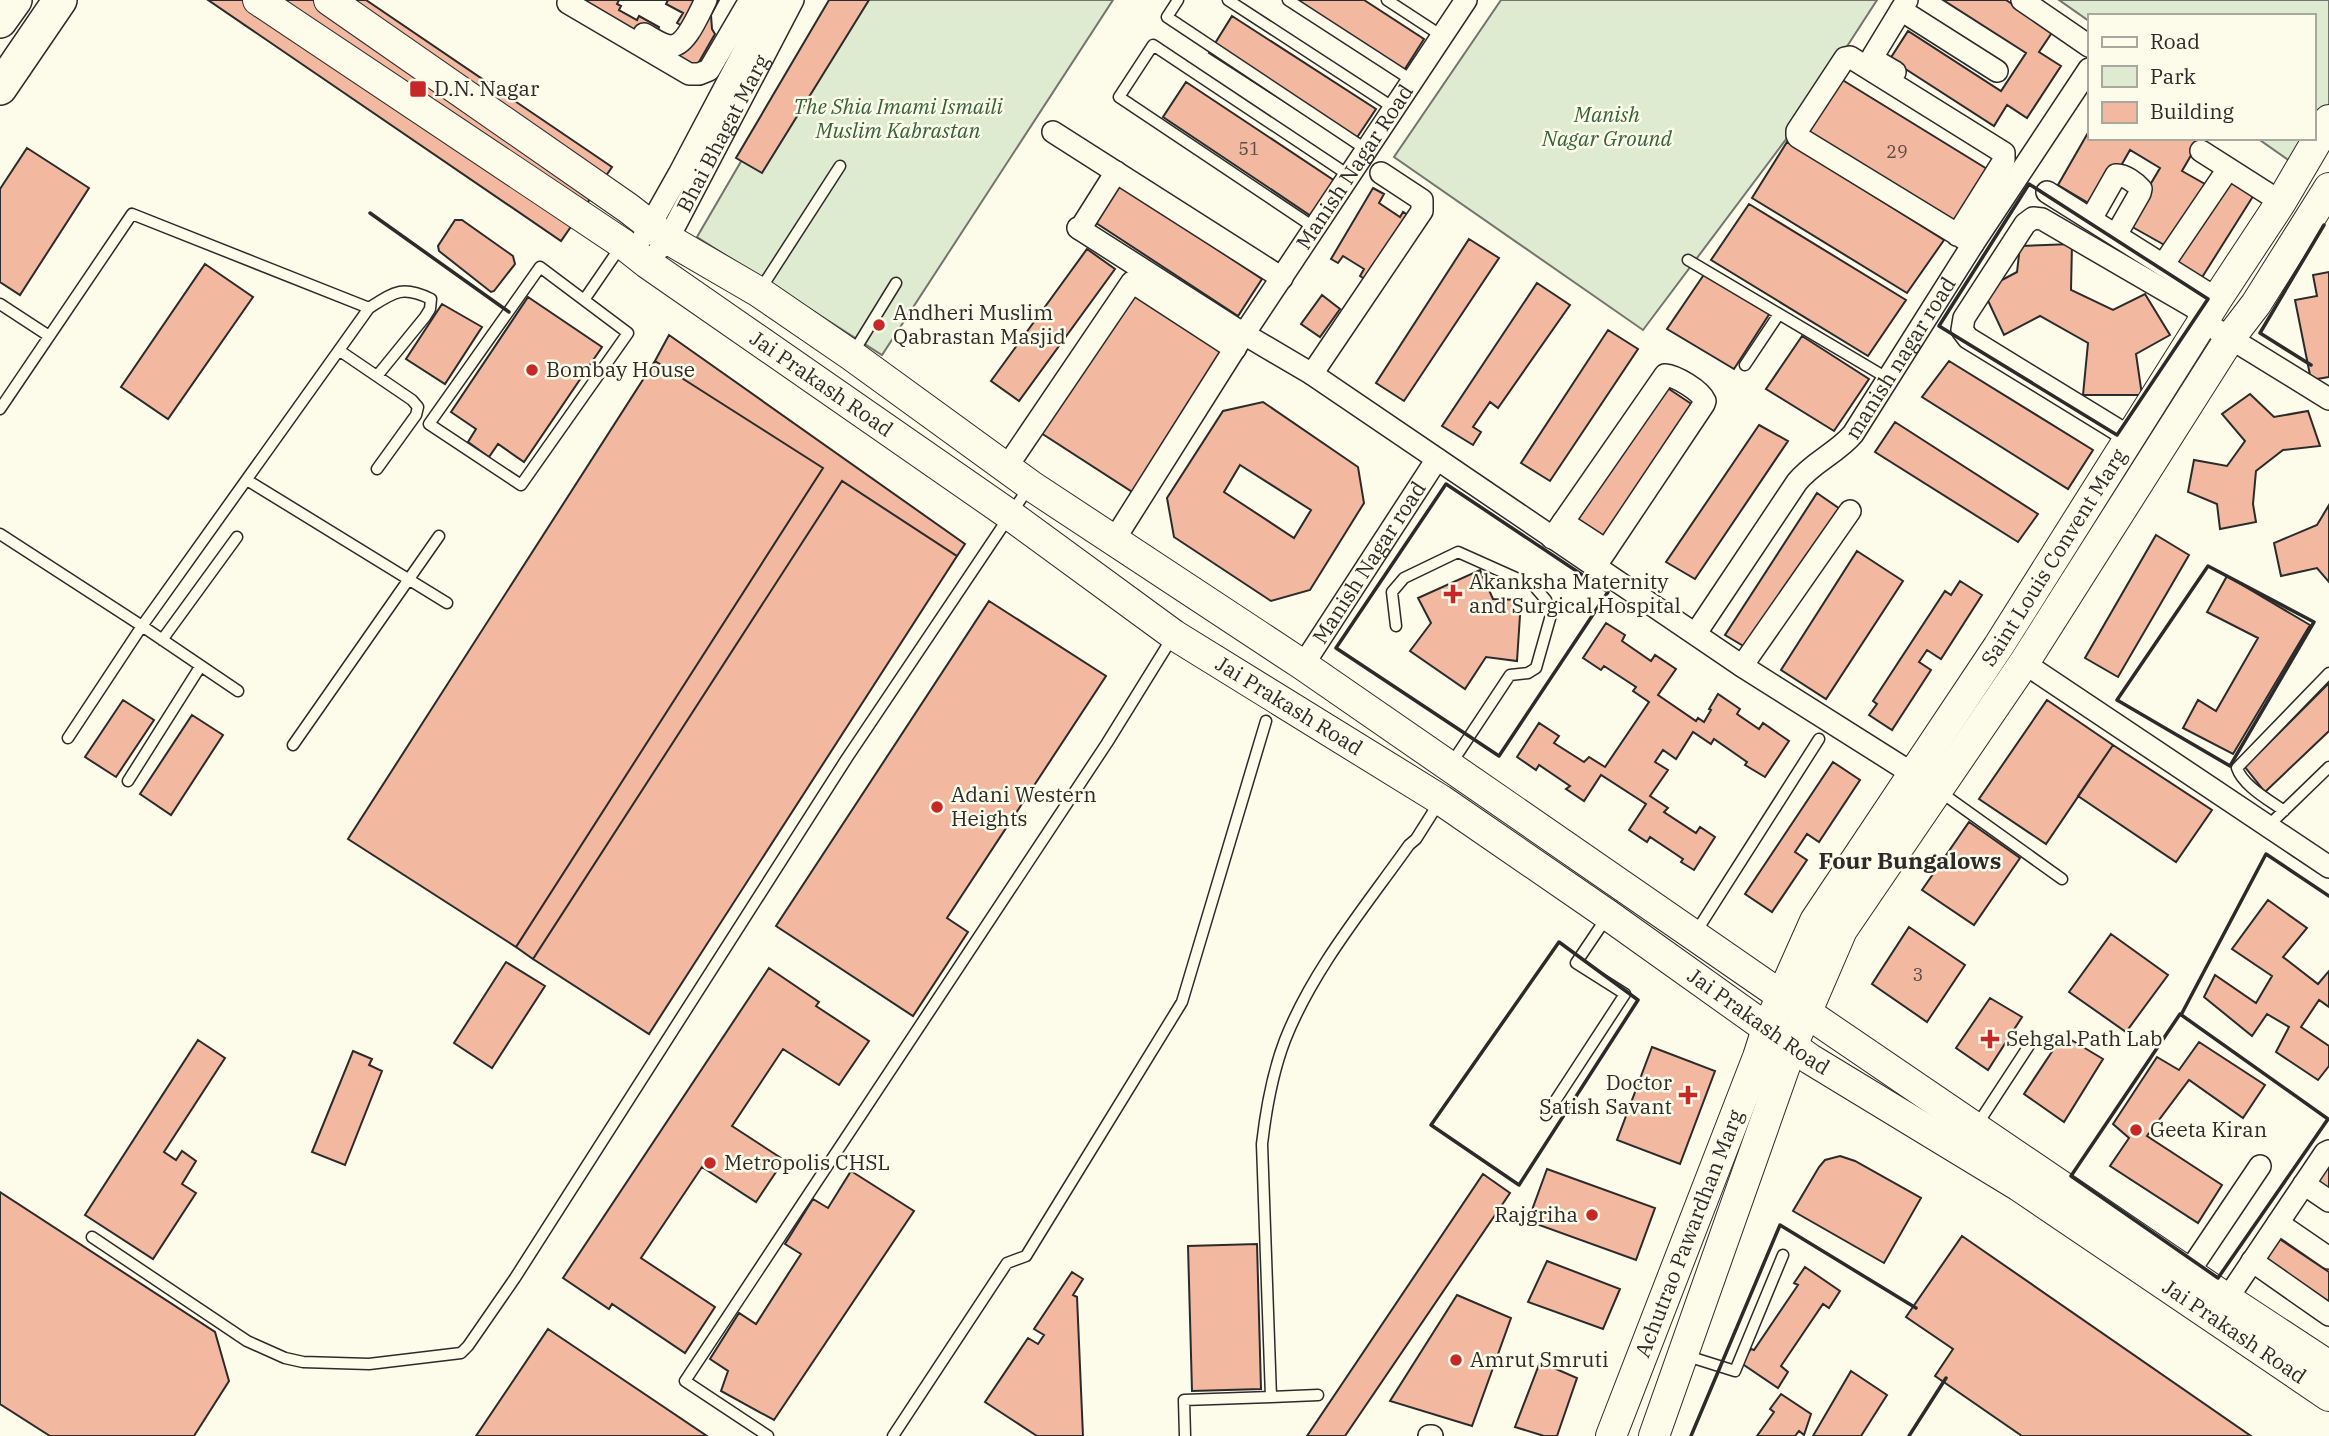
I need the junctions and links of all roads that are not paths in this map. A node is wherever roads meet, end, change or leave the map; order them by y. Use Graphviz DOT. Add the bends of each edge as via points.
graph roads {
  1 [pos="15,0"];
  2 [pos="60,0"];
  3 [pos="258,0"];
  4 [pos="329,0"];
  5 [pos="595,0"];
  6 [pos="706,0"];
  7 [pos="750,0"];
  8 [pos="771,0"];
  9 [pos="793,0"];
  10 [pos="1178,0"];
  11 [pos="1228,0"];
  12 [pos="1288,0"];
  13 [pos="1387,0"];
  14 [pos="2022,0"];
  15 [pos="1460,2"];
  16 [pos="568,3"];
  17 [pos="1904,5"];
  18 [pos="0,22"];
  19 [pos="1442,36"];
  20 [pos="2088,45"];
  21 [pos="1997,71"];
  22 [pos="2088,71"];
  23 [pos="1413,81"];
  24 [pos="0,89"];
  25 [pos="1394,108"];
  26 [pos="2329,120"];
  27 [pos="1053,132"];
  28 [pos="1367,150"];
  29 [pos="2201,151"];
  30 [pos="2032,156"];
  31 [pos="840,166"];
  32 [pos="2228,169"];
  33 [pos="1116,172"];
  34 [pos="1381,173"];
  35 [pos="1350,176"];
  36 [pos="688,179"];
  37 [pos="2047,192"];
  38 [pos="2281,202"];
  39 [pos="2324,207"];
  40 [pos="2091,219"];
  41 [pos="1315,228"];
  42 [pos="659,232"];
  43 [pos="2116,235"];
  44 [pos="1965,239"];
  45 [pos="634,253"];
  46 [pos="1688,260"];
  47 [pos="2163,265"];
  48 [pos="1282,278"];
  49 [pos="896,283"];
  50 [pos="1171,283"];
  51 [pos="759,292"];
  52 [pos="584,300"];
  53 [pos="0,304"];
  54 [pos="369,308"];
  55 [pos="2211,310"];
  56 [pos="1779,314"];
  57 [pos="1230,316"];
  58 [pos="49,336"];
  59 [pos="2230,338"];
  60 [pos="1240,342"];
  61 [pos="340,351"];
  62 [pos="851,355"];
  63 [pos="1745,365"];
  64 [pos="1312,374"];
  65 [pos="377,376"];
  66 [pos="1887,378"];
  67 [pos="2329,399"];
  68 [pos="0,409"];
  69 [pos="2131,438"];
  70 [pos="1437,459"];
  71 [pos="1006,468"];
  72 [pos="377,469"];
  73 [pos="247,480"];
  74 [pos="1030,485"];
  75 [pos="1850,511"];
  76 [pos="1010,515"];
  77 [pos="1558,530"];
  78 [pos="0,534"];
  79 [pos="439,536"];
  80 [pos="237,537"];
  81 [pos="1114,540"];
  82 [pos="1601,558"];
  83 [pos="409,579"];
  84 [pos="447,603"];
  85 [pos="142,626"];
  86 [pos="1396,626"];
  87 [pos="1696,633"];
  88 [pos="1174,635"];
  89 [pos="162,640"];
  90 [pos="2024,663"];
  91 [pos="1303,666"];
  92 [pos="1742,666"];
  93 [pos="200,667"];
  94 [pos="2329,673"];
  95 [pos="238,691"];
  96 [pos="1266,720"];
  97 [pos="68,738"];
  98 [pos="1819,739"];
  99 [pos="293,745"];
  100 [pos="1450,766"];
  101 [pos="2329,767"];
  102 [pos="128,781"];
  103 [pos="1925,782"];
  104 [pos="1441,800"];
  105 [pos="2284,811"];
  106 [pos="2268,826"];
  107 [pos="2329,867"];
  108 [pos="2062,879"];
  109 [pos="1608,915"];
  110 [pos="1694,934"];
  111 [pos="1782,996"];
  112 [pos="1808,1012"];
  113 [pos="1767,1029"];
  114 [pos="2031,1044"];
  115 [pos="1792,1046"];
  116 [pos="1546,1115"];
  117 [pos="1976,1128"];
  118 [pos="2329,1151"];
  119 [pos="2260,1166"];
  120 [pos="2304,1184"];
  121 [pos="2329,1201"];
  122 [pos="2278,1223"];
  123 [pos="92,1237"];
  124 [pos="1783,1255"];
  125 [pos="2329,1258"];
  126 [pos="2252,1261"];
  127 [pos="2189,1273"];
  128 [pos="2227,1299"];
  129 [pos="2329,1315"];
  130 [pos="1684,1355"];
  131 [pos="2329,1366"];
  132 [pos="1318,1395"];
  133 [pos="2329,1396"];
  134 [pos="1271,1397"];
  135 [pos="898,1434"];
  136 [pos="768,1436"];
  137 [pos="1185,1436"];
  138 [pos="1611,1436"];
  139 [pos="1654,1436"];
  1 -- 18 [label="main road"];
  2 -- 24 [label="main road"];
  3 -- 45 [label="main road, Jai Prakash Road"];
  4 -- 42 [label="main road, Jai Prakash Road"];
  5 -- 6 [label="street" via="599,9 673,46 682,43"];
  7 -- 16 [label="street" via="709,70 698,74 689,74"];
  8 -- 36 [label="street"];
  9 -- 36 [label="street, Bhai Bhagat Marg"];
  10 -- 28 [label="lane" via="1167,18"];
  11 -- 25 [label="lane"];
  12 -- 23 [label="lane"];
  13 -- 19 [label="lane"];
  14 -- 20 [label="street"];
  15 -- 19 [label="street, Manish Nagar Road"];
  17 -- 21 [label="street"];
  17 -- 30 [label="street" via="1875,52 1876,61"];
  19 -- 23 [label="street, Manish Nagar Road"];
  22 -- 30 [label="street, manish nagar road"];
  23 -- 25 [label="street, Manish Nagar Road"];
  25 -- 28 [label="street, Manish Nagar Road"];
  26 -- 38 [label="main road, Saint Louis Convent Marg"];
  27 -- 33 [label="street"];
  28 -- 35 [label="street, Manish Nagar Road"];
  29 -- 32 [label="street"];
  30 -- 44 [label="street, manish nagar road"];
  31 -- 51 [label="lane"];
  32 -- 38 [label="street"];
  32 -- 47 [label="street"];
  33 -- 48 [label="street"];
  33 -- 50 [label="street" via="1081,227"];
  34 -- 64 [label="street" via="1422,200 1422,211"];
  35 -- 41 [label="street, Manish Nagar Road"];
  35 -- 41 [label="lane" via="1153,45 1119,97"];
  36 -- 42 [label="street"];
  37 -- 40 [label="street"];
  38 -- 55 [label="main road, Saint Louis Convent Marg"];
  39 -- 59 [label="main road, Saint Louis Convent Marg"];
  40 -- 43 [label="street"];
  40 -- 43 [label="street" via="2116,175 2139,186 2140,193"];
  41 -- 48 [label="street, Manish Nagar Road"];
  42 -- 45 [label="street"];
  42 -- 51 [label="main road, Jai Prakash Road"];
  43 -- 47 [label="street"];
  44 -- 44 [label="street" via="1797,135 1845,58 2004,153"];
  44 -- 66 [label="street, manish nagar road"];
  45 -- 52 [label="lane"];
  45 -- 76 [label="main road, Jai Prakash Road"];
  46 -- 56 [label="lane"];
  47 -- 55 [label="street"];
  48 -- 60 [label="street, Manish Nagar Road"];
  49 -- 62 [label="lane"];
  50 -- 57 [label="street"];
  50 -- 60 [label="street"];
  51 -- 62 [label="main road, Jai Prakash Road"];
  52 -- 52 [label="lane" via="540,267 429,424 521,485 628,333"];
  53 -- 58 [label="lane"];
  54 -- 58 [label="lane" via="132,214"];
  54 -- 61 [label="lane"];
  54 -- 65 [label="lane" via="406,290 431,299 425,317"];
  55 -- 59 [label="street"];
  55 -- 69 [label="main road, Saint Louis Convent Marg"];
  55 -- 69 [label="street" via="2195,308 2038,217 2025,224 1964,318 1962,330 1968,338"];
  56 -- 63 [label="lane"];
  56 -- 66 [label="lane"];
  58 -- 68 [label="lane"];
  59 -- 67 [label="street"];
  59 -- 90 [label="main road, Saint Louis Convent Marg"];
  60 -- 64 [label="street, manish nagar road"];
  60 -- 71 [label="street" via="1132,282"];
  60 -- 81 [label="street, Manish Nagar Road"];
  61 -- 65 [label="lane"];
  61 -- 73 [label="lane"];
  62 -- 71 [label="main road, Jai Prakash Road"];
  64 -- 70 [label="street, manish nagar road"];
  65 -- 72 [label="lane" via="418,407"];
  66 -- 87 [label="street, manish nagar road" via="1844,444 1797,482"];
  69 -- 103 [label="main road, Saint Louis Convent Marg" via="1998,647"];
  70 -- 77 [label="street, manish nagar road"];
  70 -- 91 [label="street, Manish Nagar road"];
  71 -- 74 [label="main road, Jai Prakash Road"];
  73 -- 83 [label="lane"];
  73 -- 85 [label="lane"];
  74 -- 76 [label="lane"];
  74 -- 81 [label="main road, Jai Prakash Road"];
  75 -- 92 [label="street"];
  76 -- 88 [label="main road, Jai Prakash Road"];
  76 -- 123 [label="lane" via="847,758 515,1278 461,1353 369,1364 285,1358 247,1341"];
  77 -- 82 [label="street, manish nagar road"];
  77 -- 82 [label="street" via="1665,375 1702,395 1704,404"];
  78 -- 85 [label="lane"];
  79 -- 83 [label="lane"];
  80 -- 89 [label="lane"];
  81 -- 91 [label="main road, Jai Prakash Road"];
  82 -- 87 [label="street, manish nagar road"];
  83 -- 84 [label="lane"];
  83 -- 99 [label="lane"];
  85 -- 89 [label="lane"];
  85 -- 97 [label="lane"];
  86 -- 100 [label="lane" via="1391,592 1404,578 1458,552 1534,586 1549,607 1552,615 1536,668 1510,675"];
  87 -- 92 [label="street, manish nagar road"];
  88 -- 104 [label="main road, Jai Prakash Road"];
  88 -- 136 [label="lane" via="685,1381"];
  89 -- 93 [label="lane"];
  90 -- 103 [label="main road, Saint Louis Convent Marg"];
  90 -- 106 [label="street"];
  91 -- 100 [label="main road, Jai Prakash Road"];
  92 -- 103 [label="street, manish nagar road"];
  93 -- 95 [label="lane"];
  93 -- 102 [label="lane"];
  94 -- 105 [label="lane" via="2237,768 2239,775"];
  96 -- 135 [label="lane" via="1182,1002 1026,1256 1007,1263"];
  98 -- 110 [label="lane"];
  100 -- 110 [label="main road, Jai Prakash Road"];
  101 -- 105 [label="lane"];
  103 -- 108 [label="lane"];
  103 -- 111 [label="main road, Saint Louis Convent Marg" via="1815,921"];
  103 -- 112 [label="main road, Saint Louis Convent Marg" via="1842,930"];
  104 -- 109 [label="main road, Jai Prakash Road"];
  104 -- 134 [label="lane" via="1323,967 1275,1068 1262,1144"];
  105 -- 106 [label="lane"];
  106 -- 107 [label="street"];
  109 -- 113 [label="main road, Jai Prakash Road"];
  109 -- 116 [label="lane" via="1576,963 1625,994"];
  110 -- 111 [label="main road, Jai Prakash Road"];
  111 -- 112 [label="main road, Jai Prakash Road"];
  111 -- 113 [label="main road, Achutrao Pawardhan Marg"];
  112 -- 115 [label="main road, Achutrao Pawardhan Marg"];
  112 -- 117 [label="main road, Jai Prakash Road"];
  113 -- 115 [label="main road, Jai Prakash Road"];
  113 -- 138 [label="main road, Achutrao Pawardhan Marg"];
  114 -- 117 [label="lane"];
  115 -- 130 [label="main road, Achutrao Pawardhan Marg"];
  115 -- 133 [label="main road, Jai Prakash Road" via="2019,1186"];
  117 -- 127 [label="main road, Jai Prakash Road"];
  118 -- 120 [label="street"];
  119 -- 127 [label="street"];
  120 -- 121 [label="street"];
  120 -- 122 [label="street"];
  122 -- 125 [label="street"];
  122 -- 126 [label="street"];
  124 -- 130 [label="lane" via="1735,1371"];
  126 -- 128 [label="street"];
  126 -- 129 [label="street"];
  127 -- 128 [label="main road, Jai Prakash Road"];
  128 -- 131 [label="main road, Jai Prakash Road"];
  130 -- 139 [label="main road, Achutrao Pawardhan Marg"];
  132 -- 134 [label="lane"];
  134 -- 137 [label="lane" via="1184,1400"];
}
